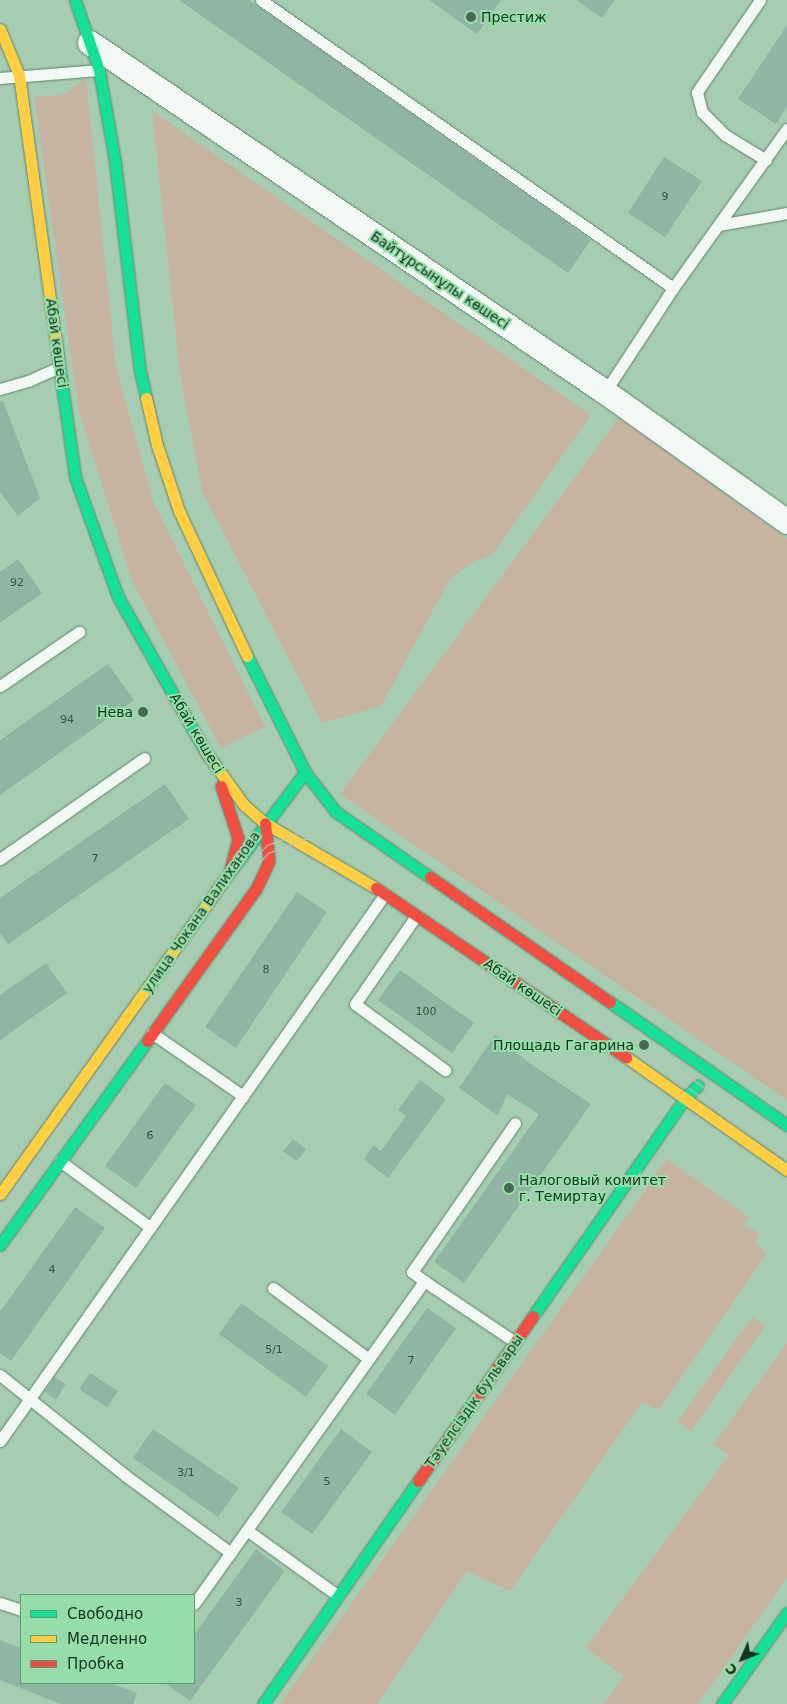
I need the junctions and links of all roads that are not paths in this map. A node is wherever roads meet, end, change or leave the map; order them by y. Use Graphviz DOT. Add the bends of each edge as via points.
graph roads {
  1 [pos="75,0"];
  2 [pos="261,0"];
  3 [pos="760,0"];
  4 [pos="89,5"];
  5 [pos="81,16"];
  6 [pos="0,28"];
  7 [pos="90,43"];
  8 [pos="99,70"];
  9 [pos="19,75"];
  10 [pos="0,78"];
  11 [pos="787,129"];
  12 [pos="766,160"];
  13 [pos="787,213"];
  14 [pos="719,225"];
  15 [pos="673,288"];
  16 [pos="60,367"];
  17 [pos="0,389"];
  18 [pos="605,392"];
  19 [pos="787,522"];
  20 [pos="79,632"];
  21 [pos="0,686"];
  22 [pos="144,758"];
  23 [pos="211,761"];
  24 [pos="305,772"];
  25 [pos="265,823"];
  26 [pos="300,857"];
  27 [pos="325,858"];
  28 [pos="0,859"];
  29 [pos="279,867"];
  30 [pos="230,871"];
  31 [pos="256,889"];
  32 [pos="385,894"];
  33 [pos="416,916"];
  34 [pos="152,1033"];
  35 [pos="445,1070"];
  36 [pos="714,1074"];
  37 [pos="243,1096"];
  38 [pos="685,1098"];
  39 [pos="515,1123"];
  40 [pos="787,1125"];
  41 [pos="60,1161"];
  42 [pos="787,1170"];
  43 [pos="0,1194"];
  44 [pos="150,1228"];
  45 [pos="0,1245"];
  46 [pos="424,1281"];
  47 [pos="273,1288"];
  48 [pos="516,1342"];
  49 [pos="369,1359"];
  50 [pos="0,1375"];
  51 [pos="31,1397"];
  52 [pos="0,1441"];
  53 [pos="248,1531"];
  54 [pos="231,1552"];
  55 [pos="337,1595"];
  56 [pos="0,1603"];
  57 [pos="195,1603"];
  58 [pos="20,1610"];
  59 [pos="787,1613"];
  60 [pos="262,1704"];
  61 [pos="722,1704"];
  1 -- 5 [label="street"];
  2 -- 15 [label="lane"];
  3 -- 12 [label="lane" via="697,92 702,112 725,135"];
  4 -- 5 [label="lane"];
  5 -- 7 [label="street"];
  6 -- 9 [label="street, Абай көшесі"];
  7 -- 8 [label="street"];
  7 -- 18 [label="street, Байтұрсынұлы көшесі"];
  8 -- 9 [label="lane"];
  8 -- 24 [label="street" via="115,162 140,371 157,445 179,511"];
  9 -- 10 [label="lane"];
  9 -- 16 [label="street, Абай көшесі"];
  11 -- 12 [label="lane"];
  12 -- 14 [label="lane"];
  13 -- 14 [label="lane"];
  14 -- 15 [label="lane"];
  15 -- 18 [label="lane"];
  16 -- 17 [label="lane"];
  16 -- 23 [label="street, Абай көшесі" via="75,477 118,597"];
  18 -- 19 [label="street, Байтұрсынұлы көшесі"];
  20 -- 21 [label="lane"];
  22 -- 28 [label="lane"];
  23 -- 25 [label="street, Абай көшесі" via="244,805"];
  23 -- 30 [label="street" via="238,838"];
  24 -- 25 [label="street"];
  24 -- 36 [label="street" via="336,812"];
  25 -- 27 [label="street, Абай көшесі"];
  25 -- 30 [label="street, улица Чокана Валиханова"];
  25 -- 31 [label="street, улица Чокана Валиханова" via="269,862"];
  26 -- 27 [label="street"];
  27 -- 32 [label="street, Абай көшесі"];
  29 -- 31 [label="street"];
  30 -- 43 [label="street, улица Чокана Валиханова"];
  31 -- 34 [label="street, улица Чокана Валиханова"];
  32 -- 33 [label="street, Абай көшесі"];
  32 -- 37 [label="lane"];
  33 -- 35 [label="lane" via="355,1004"];
  33 -- 38 [label="street, Абай көшесі"];
  34 -- 37 [label="lane"];
  34 -- 41 [label="street, улица Чокана Валиханова"];
  36 -- 38 [label="street, Тәуелсіздік бульвары"];
  36 -- 40 [label="street"];
  37 -- 44 [label="lane"];
  38 -- 42 [label="street, Абай көшесі"];
  38 -- 48 [label="street, Тәуелсіздік бульвары"];
  39 -- 46 [label="lane" via="412,1272"];
  41 -- 44 [label="lane"];
  41 -- 45 [label="street, улица Чокана Валиханова"];
  44 -- 51 [label="lane"];
  46 -- 48 [label="lane"];
  46 -- 49 [label="lane"];
  47 -- 49 [label="lane"];
  48 -- 55 [label="street, Тәуелсіздік бульвары"];
  49 -- 53 [label="lane"];
  50 -- 51 [label="lane"];
  51 -- 52 [label="lane"];
  51 -- 54 [label="lane" via="126,1476"];
  53 -- 54 [label="lane"];
  53 -- 55 [label="lane"];
  54 -- 57 [label="lane"];
  55 -- 60 [label="street, Тәуелсіздік бульвары"];
  56 -- 58 [label="lane"];
  59 -- 61 [label="street"];
}
